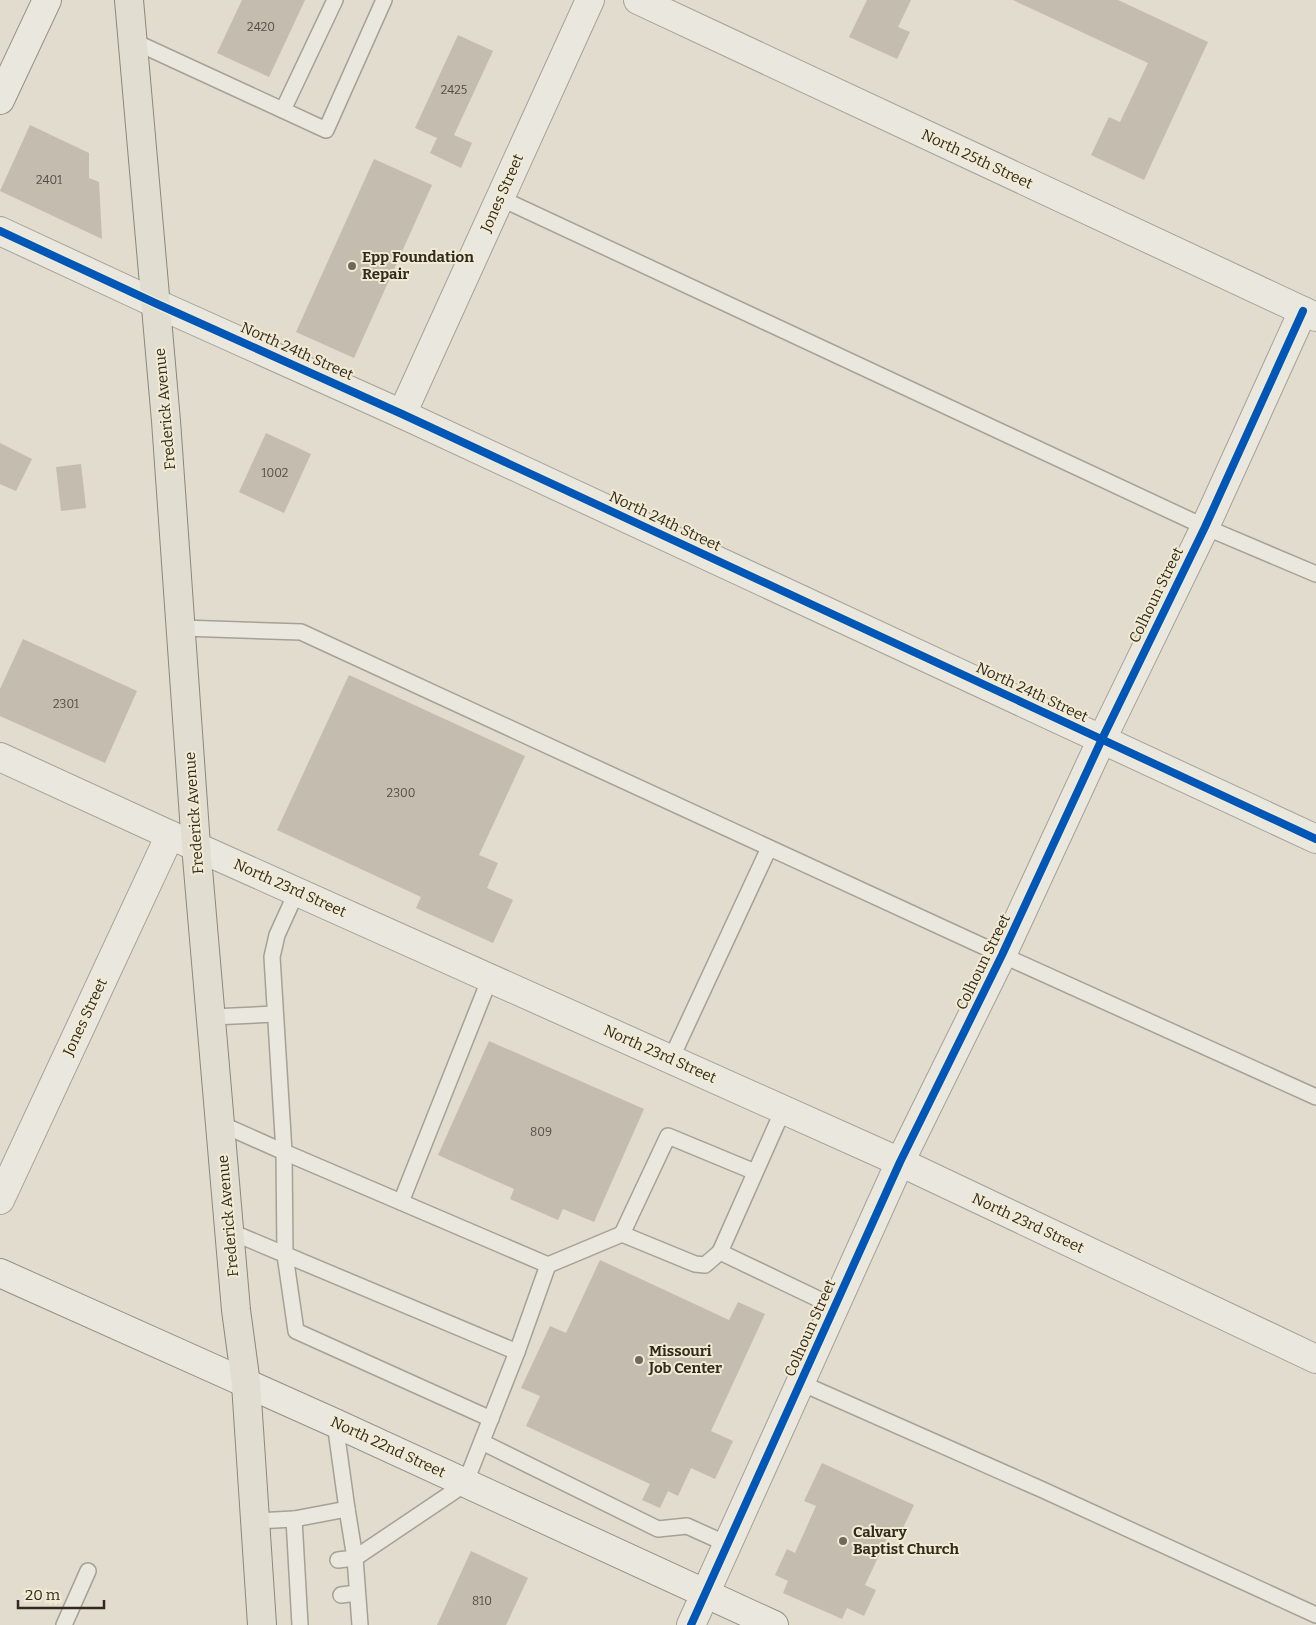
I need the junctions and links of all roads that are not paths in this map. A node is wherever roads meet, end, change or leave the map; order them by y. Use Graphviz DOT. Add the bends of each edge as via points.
graph roads {
  1 [pos="47,0"];
  2 [pos="129,0"];
  3 [pos="335,0"];
  4 [pos="384,0"];
  5 [pos="590,0"];
  6 [pos="638,0"];
  7 [pos="133,41"];
  8 [pos="0,100"];
  9 [pos="283,110"];
  10 [pos="500,198"];
  11 [pos="0,231"];
  12 [pos="155,303"];
  13 [pos="1309,314"];
  14 [pos="402,414"];
  15 [pos="1205,527"];
  16 [pos="1316,574"];
  17 [pos="182,628"];
  18 [pos="1102,739"];
  19 [pos="0,756"];
  20 [pos="170,835"];
  21 [pos="1316,839"];
  22 [pos="196,846"];
  23 [pos="769,848"];
  24 [pos="298,891"];
  25 [pos="1002,956"];
  26 [pos="490,978"];
  27 [pos="276,1014"];
  28 [pos="212,1017"];
  29 [pos="671,1059"];
  30 [pos="1316,1097"];
  31 [pos="783,1110"];
  32 [pos="221,1124"];
  33 [pos="284,1152"];
  34 [pos="900,1162"];
  35 [pos="756,1172"];
  36 [pos="0,1200"];
  37 [pos="401,1202"];
  38 [pos="229,1231"];
  39 [pos="622,1234"];
  40 [pos="720,1252"];
  41 [pos="285,1255"];
  42 [pos="548,1265"];
  43 [pos="0,1273"];
  44 [pos="835,1307"];
  45 [pos="517,1352"];
  46 [pos="1316,1359"];
  47 [pos="801,1383"];
  48 [pos="246,1384"];
  49 [pos="491,1419"];
  50 [pos="336,1423"];
  51 [pos="482,1442"];
  52 [pos="466,1484"];
  53 [pos="347,1509"];
  54 [pos="294,1519"];
  55 [pos="256,1521"];
  56 [pos="729,1545"];
  57 [pos="355,1558"];
  58 [pos="338,1560"];
  59 [pos="88,1571"];
  60 [pos="357,1593"];
  61 [pos="706,1593"];
  62 [pos="340,1595"];
  63 [pos="1316,1615"];
  64 [pos="64,1625"];
  65 [pos="262,1625"];
  66 [pos="300,1625"];
  67 [pos="360,1625"];
  68 [pos="692,1625"];
  69 [pos="774,1625"];
  1 -- 8 [label="street"];
  2 -- 7 [label="main road, Frederick Avenue"];
  3 -- 9 [label="lane"];
  4 -- 9 [label="lane" via="326,130"];
  5 -- 10 [label="street, Jones Street"];
  6 -- 13 [label="street, North 25th Street"];
  7 -- 9 [label="lane"];
  7 -- 12 [label="main road, Frederick Avenue"];
  10 -- 14 [label="street, Jones Street"];
  10 -- 15 [label="lane"];
  11 -- 12 [label="street, North 24th Street"];
  12 -- 14 [label="street, North 24th Street"];
  12 -- 17 [label="main road, Frederick Avenue"];
  13 -- 15 [label="street, Colhoun Street"];
  14 -- 18 [label="street, North 24th Street"];
  15 -- 16 [label="lane"];
  15 -- 18 [label="street, Colhoun Street"];
  17 -- 22 [label="main road, Frederick Avenue"];
  17 -- 23 [label="lane" via="301,632"];
  18 -- 21 [label="street, North 24th Street"];
  18 -- 25 [label="street, Colhoun Street"];
  19 -- 20 [label="street, North 23rd Street"];
  20 -- 22 [label="street, North 23rd Street"];
  20 -- 36 [label="street, Jones Street"];
  22 -- 24 [label="street, North 23rd Street"];
  22 -- 28 [label="main road, Frederick Avenue"];
  23 -- 25 [label="lane"];
  23 -- 29 [label="lane"];
  24 -- 26 [label="street, North 23rd Street"];
  24 -- 27 [label="lane" via="277,935 272,957"];
  25 -- 30 [label="lane"];
  25 -- 34 [label="street, Colhoun Street"];
  26 -- 29 [label="street, North 23rd Street"];
  26 -- 37 [label="lane"];
  27 -- 28 [label="lane"];
  27 -- 33 [label="lane"];
  28 -- 32 [label="main road, Frederick Avenue"];
  29 -- 31 [label="street, North 23rd Street"];
  31 -- 34 [label="street, North 23rd Street"];
  31 -- 35 [label="lane"];
  32 -- 33 [label="lane"];
  32 -- 38 [label="main road, Frederick Avenue"];
  33 -- 37 [label="lane"];
  33 -- 41 [label="lane"];
  34 -- 44 [label="street, Colhoun Street"];
  34 -- 46 [label="street, North 23rd Street"];
  35 -- 39 [label="lane" via="668,1136"];
  35 -- 40 [label="lane"];
  37 -- 42 [label="lane"];
  38 -- 41 [label="lane"];
  38 -- 48 [label="main road, Frederick Avenue"];
  39 -- 40 [label="lane" via="694,1264 705,1265"];
  39 -- 42 [label="lane"];
  40 -- 44 [label="lane"];
  41 -- 45 [label="lane"];
  41 -- 49 [label="lane" via="296,1331"];
  42 -- 45 [label="lane"];
  43 -- 48 [label="street, North 22nd Street"];
  44 -- 47 [label="street, Colhoun Street"];
  45 -- 49 [label="lane"];
  47 -- 56 [label="street, Colhoun Street"];
  47 -- 63 [label="lane"];
  48 -- 50 [label="street, North 22nd Street"];
  48 -- 55 [label="main road, Frederick Avenue"];
  49 -- 51 [label="lane"];
  50 -- 52 [label="street, North 22nd Street"];
  50 -- 53 [label="lane"];
  51 -- 52 [label="lane"];
  51 -- 56 [label="lane" via="658,1528 687,1526"];
  52 -- 57 [label="lane"];
  52 -- 61 [label="street, North 22nd Street"];
  53 -- 54 [label="lane"];
  53 -- 57 [label="lane"];
  54 -- 55 [label="lane"];
  54 -- 66 [label="lane" via="305,1599"];
  55 -- 65 [label="main road, Frederick Avenue"];
  56 -- 61 [label="street, Colhoun Street"];
  57 -- 58 [label="lane"];
  57 -- 60 [label="lane"];
  59 -- 64 [label="lane"];
  60 -- 62 [label="lane"];
  60 -- 67 [label="lane"];
  61 -- 68 [label="street, Colhoun Street"];
  61 -- 69 [label="street, North 22nd Street"];
}
